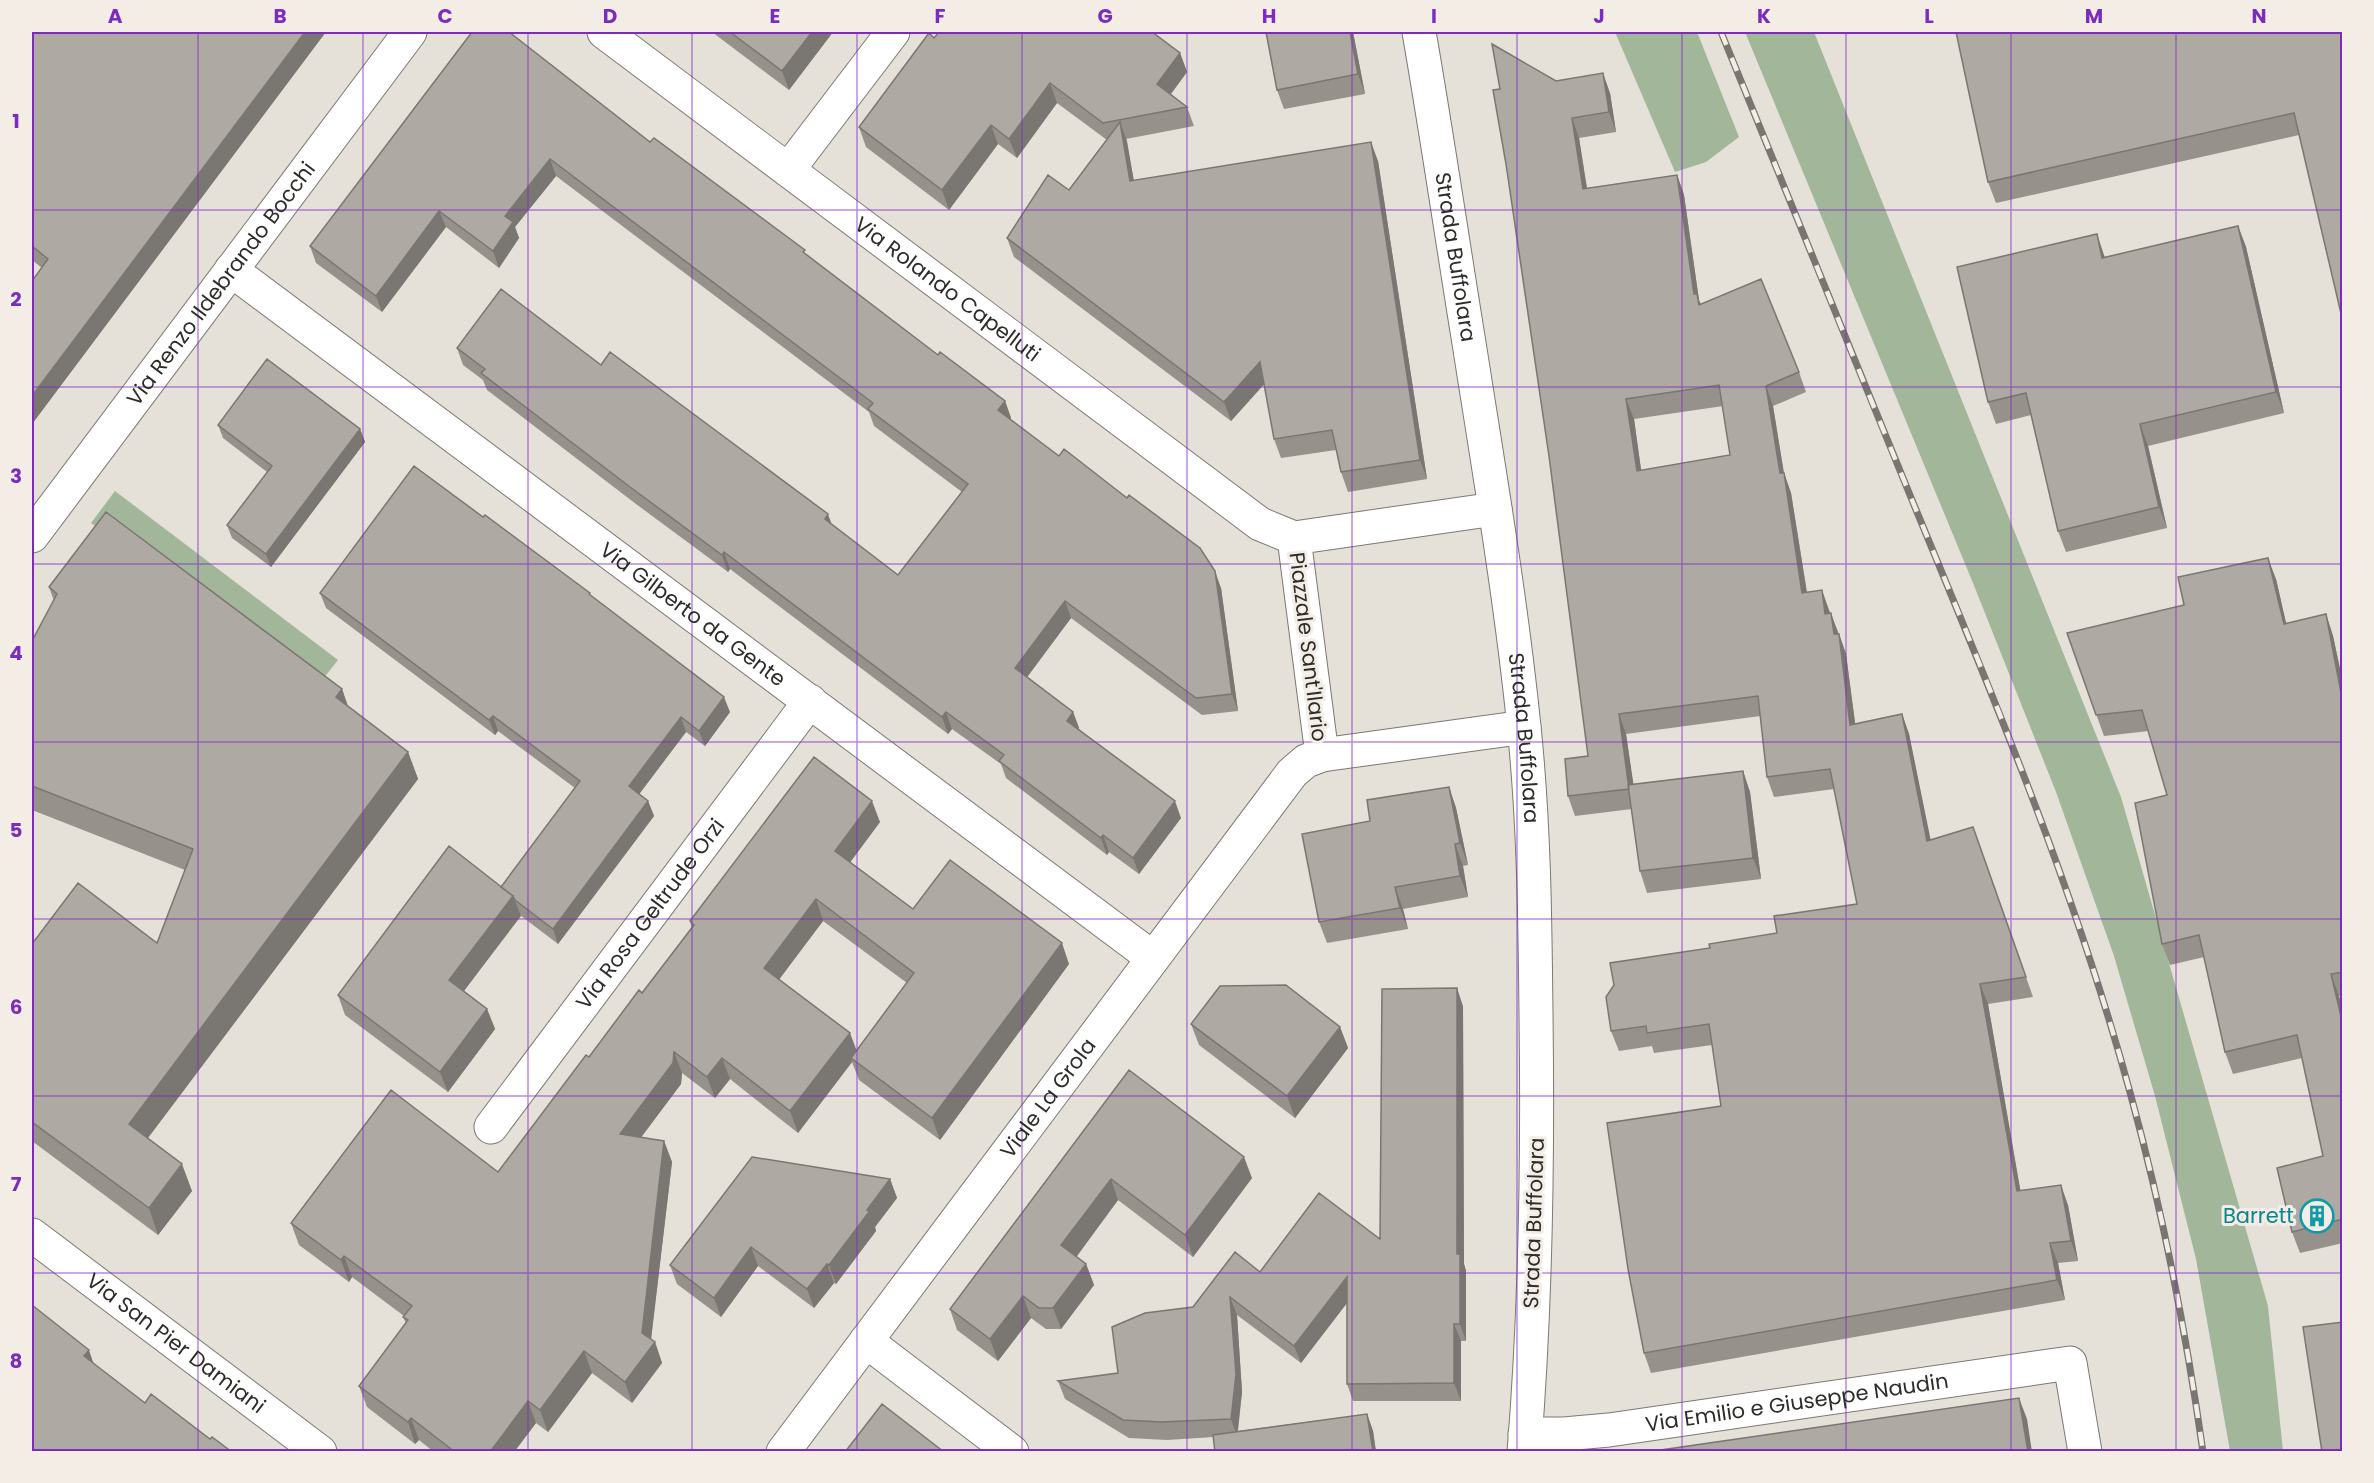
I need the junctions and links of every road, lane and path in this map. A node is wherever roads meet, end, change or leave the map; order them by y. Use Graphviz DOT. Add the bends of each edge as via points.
graph roads {
  1 [pos="410,32"];
  2 [pos="604,32"];
  3 [pos="892,32"];
  4 [pos="1419,32"];
  5 [pos="789,170"];
  6 [pos="231,270"];
  7 [pos="1495,509"];
  8 [pos="32,536"];
  9 [pos="1294,538"];
  10 [pos="810,701"];
  11 [pos="1524,727"];
  12 [pos="1323,755"];
  13 [pos="1153,958"];
  14 [pos="491,1127"];
  15 [pos="32,1235"];
  16 [pos="866,1341"];
  17 [pos="1525,1443"];
  18 [pos="320,1452"];
  19 [pos="783,1452"];
  20 [pos="1012,1452"];
  21 [pos="2085,1452"];
  1 -- 6 [label="street, Via Renzo Ildebrando Bocchi"];
  2 -- 5 [label="street, Via Rolando Capelluti"];
  3 -- 5 [label="street"];
  4 -- 7 [label="street, Strada Buffolara"];
  5 -- 9 [label="street, Via Rolando Capelluti" via="1260,524"];
  6 -- 8 [label="street, Via Renzo Ildebrando Bocchi"];
  6 -- 10 [label="street, Via Gilberto da Gente"];
  7 -- 9 [label="street, Piazzale Sant'Ilario"];
  7 -- 11 [label="street, Strada Buffolara"];
  9 -- 12 [label="street, Piazzale Sant'Ilario"];
  10 -- 13 [label="street, Via Gilberto da Gente"];
  10 -- 14 [label="street, Via Rosa Geltrude Orzi"];
  11 -- 12 [label="street, Piazzale Sant'Ilario"];
  11 -- 17 [label="street, Strada Buffolara" via="1531,812 1537,1081"];
  12 -- 13 [label="street, Viale La Grola" via="1306,761 1292,773"];
  13 -- 16 [label="street, Viale La Grola"];
  15 -- 18 [label="street, Via San Pier Damiani"];
  16 -- 19 [label="street, Viale La Grola"];
  16 -- 20 [label="street"];
  17 -- 21 [label="street, Via Emilio e Giuseppe Naudin" via="1564,1434 2070,1363"];
}
